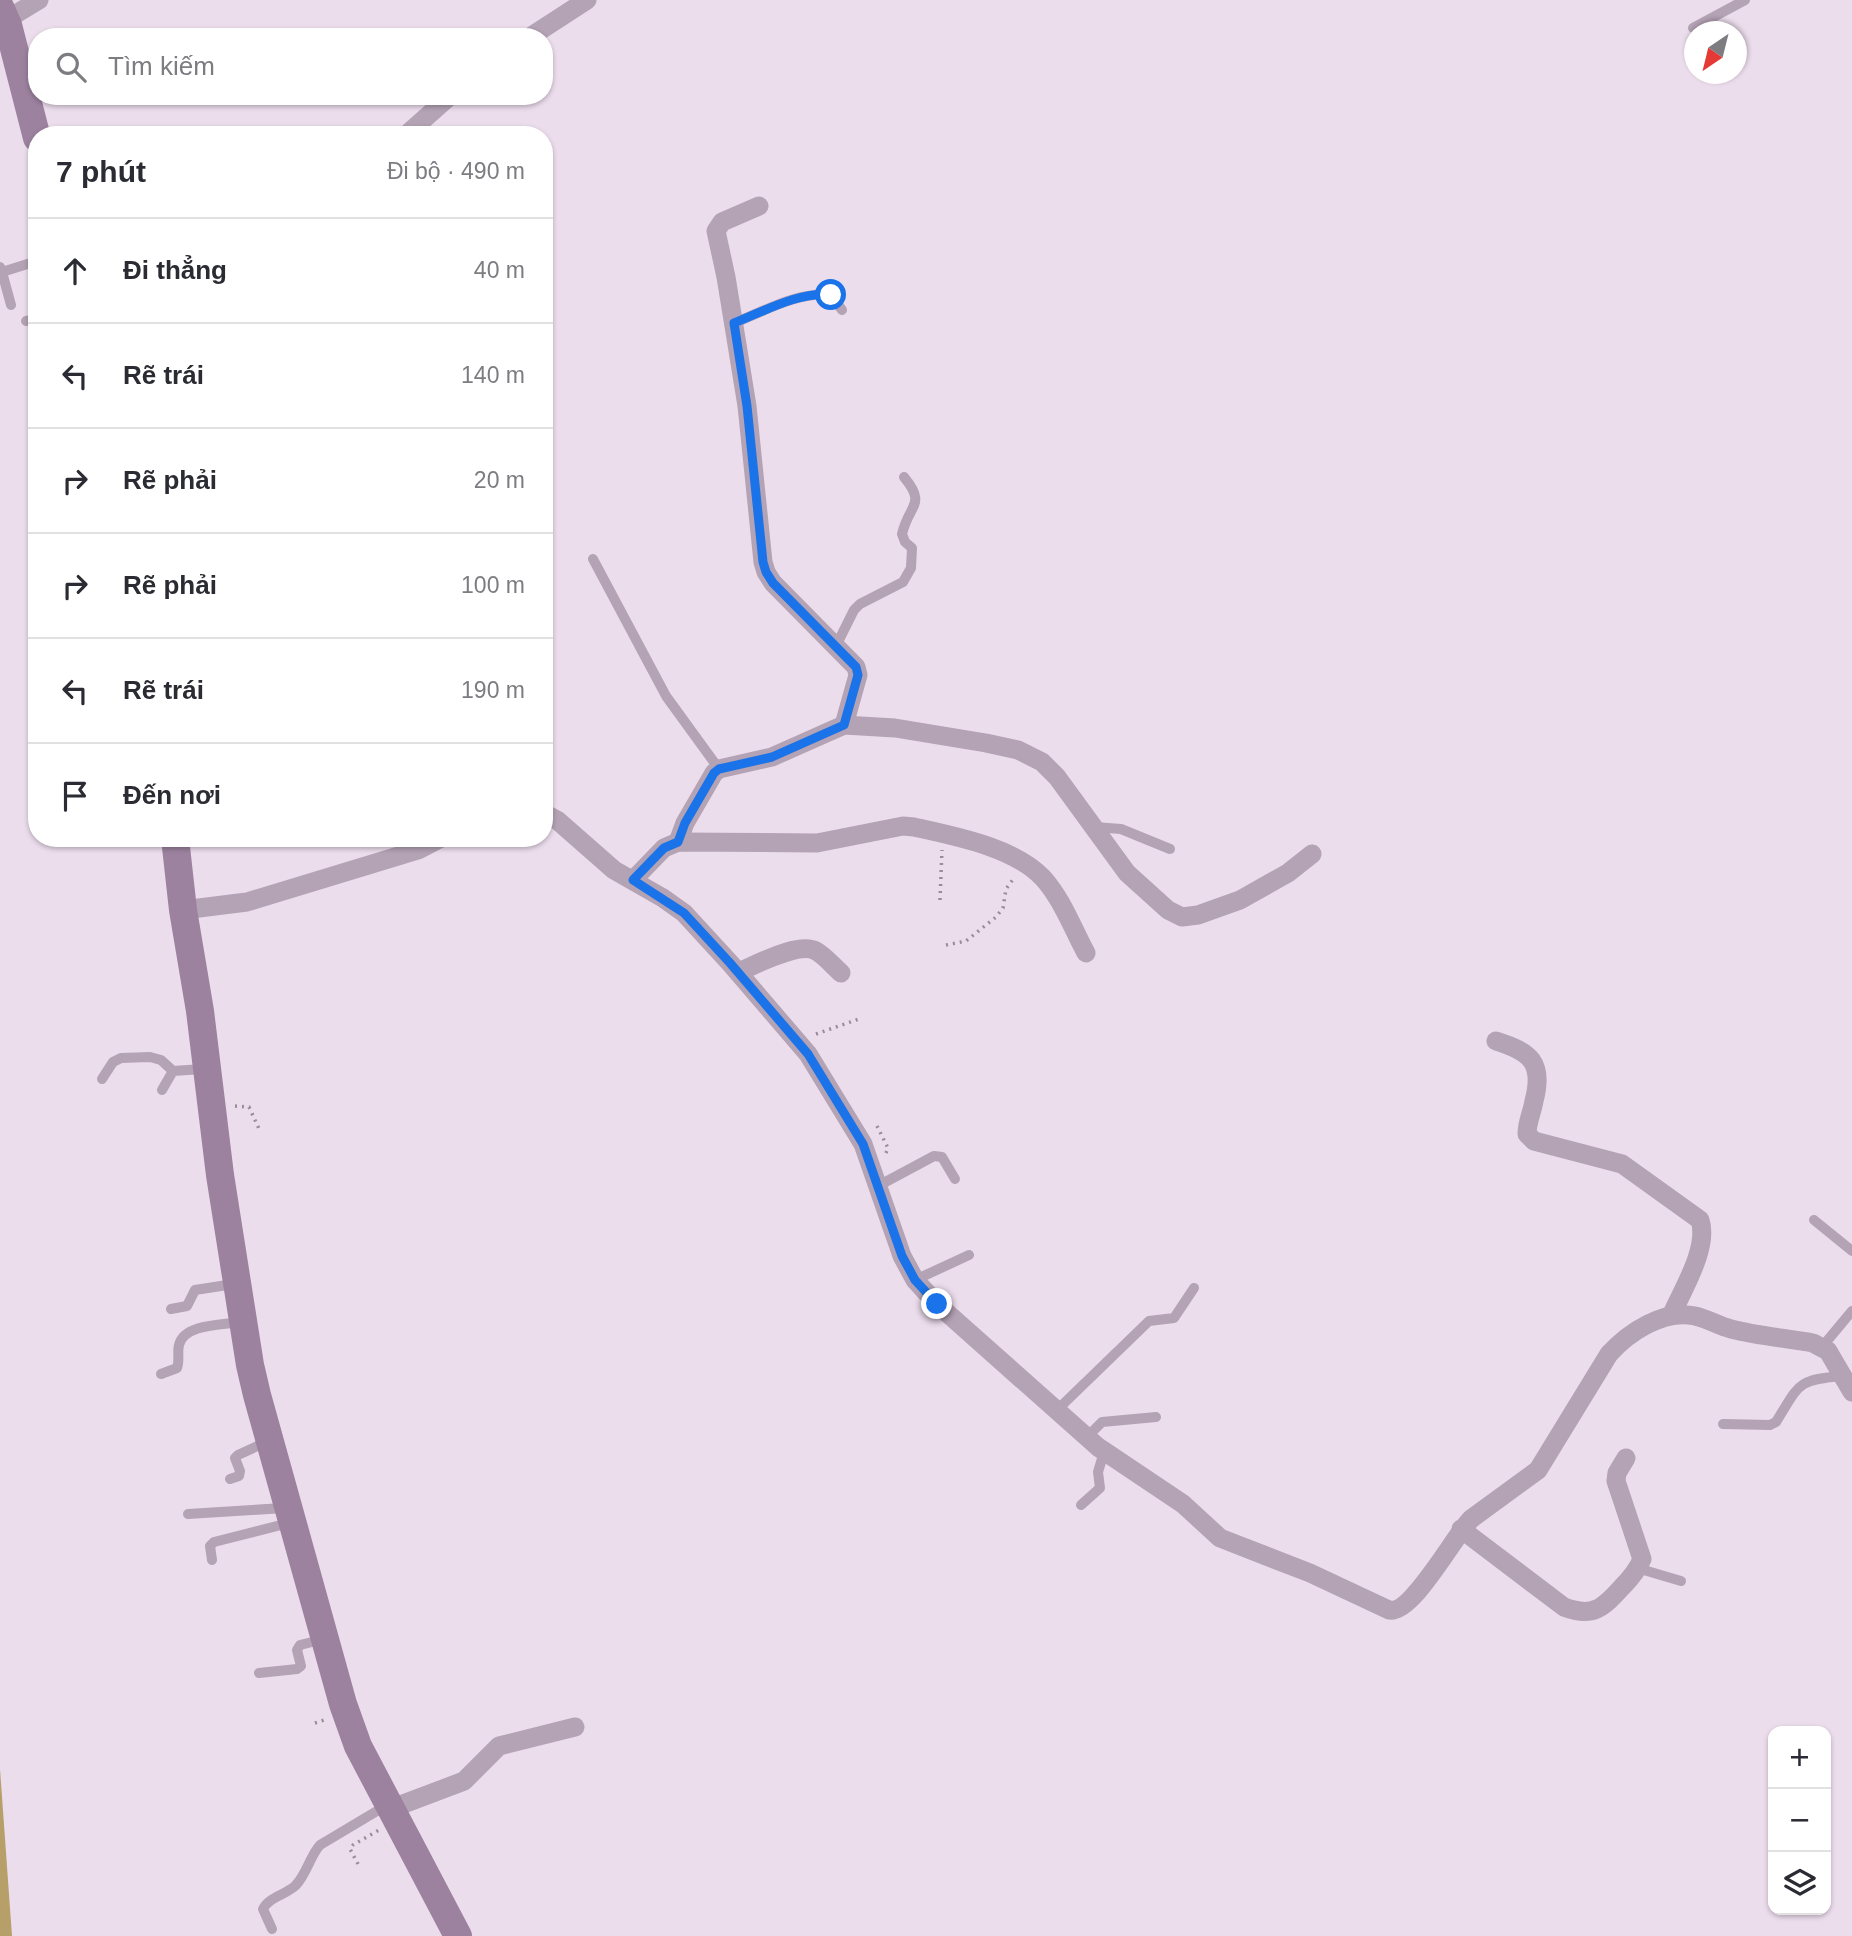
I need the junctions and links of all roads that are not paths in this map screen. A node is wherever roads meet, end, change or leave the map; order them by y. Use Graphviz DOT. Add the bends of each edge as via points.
graph roads {
  1 [pos="39,0"];
  2 [pos="586,0"];
  3 [pos="1745,0"];
  4 [pos="3,13"];
  5 [pos="1706,21"];
  6 [pos="544,28"];
  7 [pos="28,91"];
  8 [pos="31,105"];
  9 [pos="440,105"];
  10 [pos="35,126"];
  11 [pos="416,126"];
  12 [pos="759,206"];
  13 [pos="28,263"];
  14 [pos="1,269"];
  15 [pos="11,305"];
  16 [pos="842,310"];
  17 [pos="734,323"];
  18 [pos="904,477"];
  19 [pos="593,559"];
  20 [pos="836,646"];
  21 [pos="844,725"];
  22 [pos="719,769"];
  23 [pos="553,818"];
  24 [pos="1091,826"];
  25 [pos="678,842"];
  26 [pos="176,847"];
  27 [pos="420,847"];
  28 [pos="1170,849"];
  29 [pos="1312,855"];
  30 [pos="633,880"];
  31 [pos="183,910"];
  32 [pos="1086,953"];
  33 [pos="738,972"];
  34 [pos="841,972"];
  35 [pos="1496,1041"];
  36 [pos="207,1068"];
  37 [pos="173,1071"];
  38 [pos="102,1079"];
  39 [pos="162,1090"];
  40 [pos="955,1179"];
  41 [pos="878,1186"];
  42 [pos="1814,1220"];
  43 [pos="1852,1251"];
  44 [pos="969,1255"];
  45 [pos="915,1280"];
  46 [pos="238,1283"];
  47 [pos="1194,1288"];
  48 [pos="171,1309"];
  49 [pos="1852,1311"];
  50 [pos="1672,1314"];
  51 [pos="244,1321"];
  52 [pos="1822,1347"];
  53 [pos="161,1374"];
  54 [pos="1847,1384"];
  55 [pos="1056,1410"];
  56 [pos="1156,1417"];
  57 [pos="1723,1424"];
  58 [pos="1087,1437"];
  59 [pos="270,1440"];
  60 [pos="1104,1452"];
  61 [pos="1626,1458"];
  62 [pos="230,1479"];
  63 [pos="1081,1505"];
  64 [pos="188,1514"];
  65 [pos="291,1515"];
  66 [pos="1461,1529"];
  67 [pos="212,1560"];
  68 [pos="1637,1568"];
  69 [pos="1681,1581"];
  70 [pos="325,1639"];
  71 [pos="259,1673"];
  72 [pos="575,1727"];
  73 [pos="391,1811"];
  74 [pos="272,1929"];
  75 [pos="458,1936"];
  1 -- 4 [label="street"];
  2 -- 6 [label="street"];
  3 -- 5 [label="lane"];
  4 -- 7 [label="street"];
  8 -- 10 [label="street"];
  9 -- 11 [label="street"];
  12 -- 17 [label="street" via="722,222 716,231"];
  13 -- 14 [label="lane"];
  14 -- 15 [label="lane"];
  16 -- 17 [label="lane" via="831,295 822,294"];
  17 -- 20 [label="street" via="766,572"];
  18 -- 20 [label="lane" via="917,499 902,534 912,548 911,568 899,585 854,610"];
  19 -- 22 [label="lane" via="666,696"];
  20 -- 21 [label="street" via="858,675"];
  21 -- 22 [label="street" via="772,757"];
  21 -- 24 [label="street" via="895,728 1018,750 1042,762 1057,777"];
  22 -- 25 [label="street"];
  23 -- 30 [label="street" via="614,870"];
  24 -- 28 [label="lane" via="1121,829"];
  24 -- 29 [label="street" via="1127,873 1182,917 1240,900"];
  25 -- 30 [label="street" via="664,848"];
  25 -- 32 [label="street" via="817,843 903,826 943,834 1027,864 1052,890"];
  26 -- 31 [label="street"];
  27 -- 31 [label="street" via="247,902"];
  30 -- 33 [label="street" via="684,913"];
  31 -- 36 [label="street"];
  33 -- 34 [label="street" via="807,947"];
  33 -- 41 [label="street" via="808,1054 863,1144"];
  35 -- 50 [label="street" via="1532,1059 1538,1072 1527,1126 1534,1141 1622,1164 1700,1220 1702,1244"];
  36 -- 37 [label="lane"];
  36 -- 46 [label="street"];
  37 -- 38 [label="lane" via="162,1060 121,1058"];
  37 -- 39 [label="lane"];
  40 -- 41 [label="lane" via="942,1157 934,1156"];
  41 -- 45 [label="street"];
  42 -- 43 [label="lane"];
  44 -- 45 [label="lane"];
  45 -- 55 [label="street" via="955,1322"];
  46 -- 48 [label="lane" via="195,1290 187,1306"];
  46 -- 51 [label="street"];
  47 -- 55 [label="lane" via="1174,1318 1149,1321"];
  49 -- 52 [label="lane"];
  50 -- 52 [label="street" via="1698,1316 1733,1330"];
  50 -- 66 [label="street" via="1617,1345 1538,1470"];
  51 -- 53 [label="lane" via="184,1336 177,1368"];
  51 -- 59 [label="street" via="250,1365"];
  52 -- 54 [label="street"];
  54 -- 57 [label="lane" via="1812,1379 1796,1391 1776,1422"];
  55 -- 58 [label="street"];
  56 -- 58 [label="lane" via="1102,1422"];
  58 -- 60 [label="street"];
  59 -- 62 [label="lane" via="238,1455 239,1476"];
  59 -- 65 [label="street"];
  60 -- 63 [label="lane" via="1098,1472 1100,1488"];
  60 -- 66 [label="street" via="1172,1497 1220,1538 1394,1611 1424,1584"];
  61 -- 68 [label="street" via="1616,1477 1642,1555"];
  64 -- 65 [label="lane"];
  65 -- 67 [label="lane" via="214,1542 210,1546"];
  65 -- 70 [label="street"];
  66 -- 68 [label="street" via="1573,1610 1589,1612 1604,1606"];
  68 -- 69 [label="lane"];
  70 -- 71 [label="lane" via="300,1645 301,1666 297,1669"];
  70 -- 73 [label="street" via="358,1746"];
  72 -- 73 [label="street" via="499,1746 464,1781"];
  73 -- 74 [label="lane" via="320,1845 297,1884 263,1909"];
  73 -- 75 [label="street"];
}
